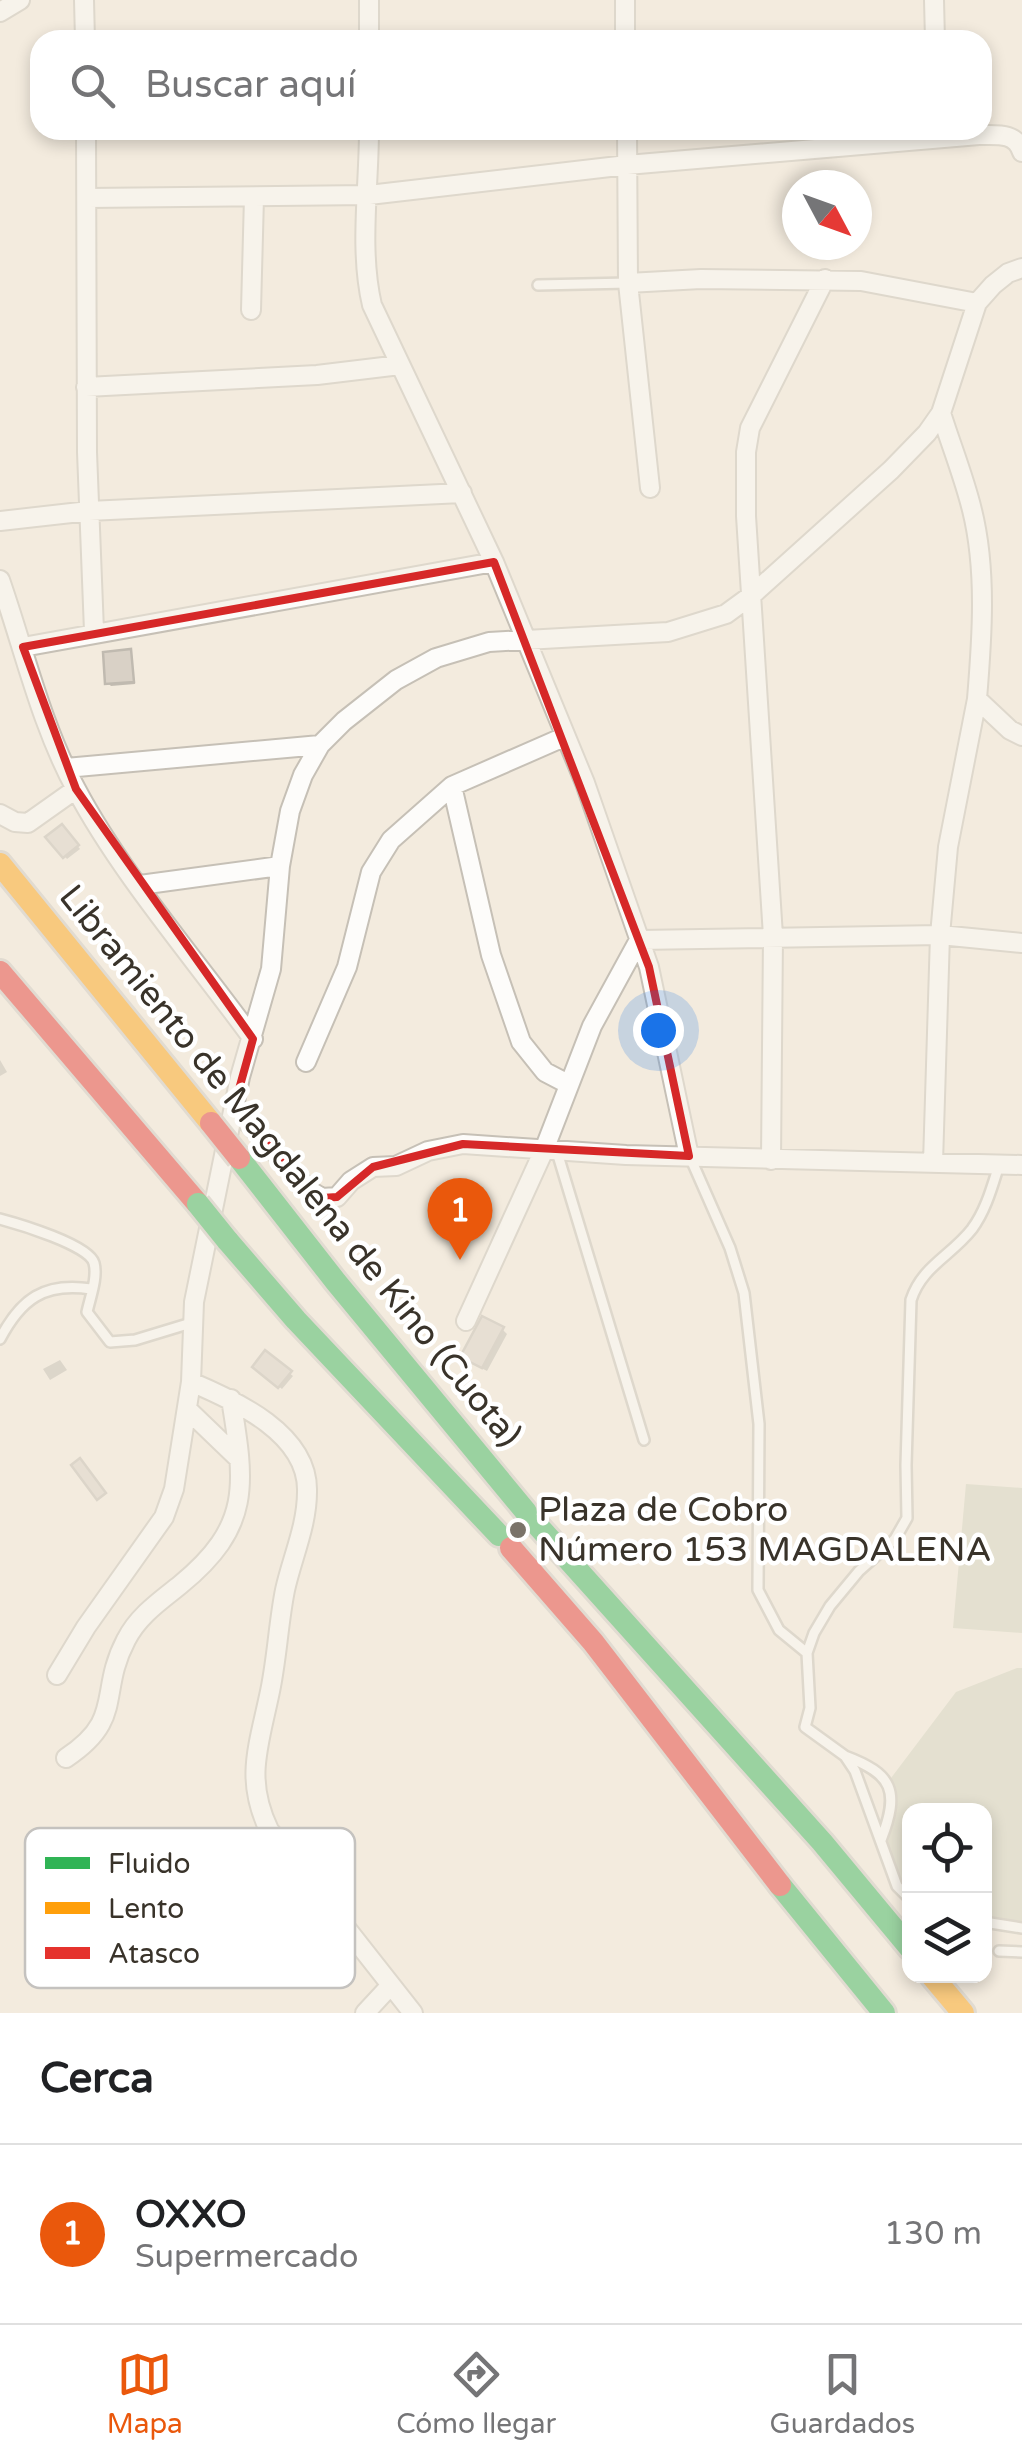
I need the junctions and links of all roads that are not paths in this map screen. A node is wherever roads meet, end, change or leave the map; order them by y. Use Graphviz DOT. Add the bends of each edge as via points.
graph roads {
  1 [pos="20,0"];
  2 [pos="84,0"];
  3 [pos="369,0"];
  4 [pos="625,0"];
  5 [pos="934,0"];
  6 [pos="0,12"];
  7 [pos="84,30"];
  8 [pos="369,30"];
  9 [pos="625,30"];
  10 [pos="935,30"];
  11 [pos="992,135"];
  12 [pos="86,140"];
  13 [pos="369,140"];
  14 [pos="627,140"];
  15 [pos="875,140"];
  16 [pos="1022,152"];
  17 [pos="627,165"];
  18 [pos="369,195"];
  19 [pos="254,197"];
  20 [pos="88,198"];
  21 [pos="1022,268"];
  22 [pos="824,280"];
  23 [pos="628,284"];
  24 [pos="538,285"];
  25 [pos="977,303"];
  26 [pos="251,310"];
  27 [pos="400,365"];
  28 [pos="86,388"];
  29 [pos="941,413"];
  30 [pos="650,488"];
  31 [pos="462,492"];
  32 [pos="89,511"];
  33 [pos="0,521"];
  34 [pos="494,562"];
  35 [pos="0,580"];
  36 [pos="752,595"];
  37 [pos="94,631"];
  38 [pos="522,638"];
  39 [pos="23,647"];
  40 [pos="977,698"];
  41 [pos="1022,736"];
  42 [pos="564,737"];
  43 [pos="320,745"];
  44 [pos="66,768"];
  45 [pos="452,786"];
  46 [pos="76,789"];
  47 [pos="0,814"];
  48 [pos="0,864"];
  49 [pos="280,866"];
  50 [pos="140,885"];
  51 [pos="940,935"];
  52 [pos="773,936"];
  53 [pos="639,940"];
  54 [pos="1022,943"];
  55 [pos="0,972"];
  56 [pos="252,1039"];
  57 [pos="306,1062"];
  58 [pos="568,1084"];
  59 [pos="234,1107"];
  60 [pos="550,1150"];
  61 [pos="690,1156"];
  62 [pos="772,1160"];
  63 [pos="933,1164"];
  64 [pos="999,1164"];
  65 [pos="1022,1165"];
  66 [pos="0,1219"];
  67 [pos="91,1289"];
  68 [pos="466,1321"];
  69 [pos="191,1323"];
  70 [pos="0,1339"];
  71 [pos="191,1382"];
  72 [pos="231,1400"];
  73 [pos="187,1408"];
  74 [pos="644,1440"];
  75 [pos="240,1459"];
  76 [pos="807,1654"];
  77 [pos="58,1675"];
  78 [pos="845,1756"];
  79 [pos="66,1758"];
  80 [pos="268,1828"];
  81 [pos="881,1840"];
  82 [pos="904,1893"];
  83 [pos="992,1923"];
  84 [pos="1022,1928"];
  85 [pos="902,1938"];
  86 [pos="355,1939"];
  87 [pos="999,1951"];
  88 [pos="1022,1952"];
  89 [pos="938,1983"];
  90 [pos="391,1984"];
  91 [pos="365,2013"];
  92 [pos="412,2013"];
  93 [pos="884,2013"];
  94 [pos="963,2013"];
  1 -- 6 [label="street"];
  2 -- 7 [label="street"];
  3 -- 8 [label="street"];
  4 -- 9 [label="street"];
  5 -- 10 [label="street"];
  11 -- 16 [label="street" via="1019,143"];
  12 -- 20 [label="street"];
  13 -- 18 [label="street"];
  14 -- 17 [label="street"];
  15 -- 17 [label="street"];
  17 -- 18 [label="street"];
  17 -- 23 [label="street"];
  18 -- 19 [label="street"];
  18 -- 27 [label="street" via="367,282"];
  19 -- 20 [label="street"];
  19 -- 26 [label="street"];
  20 -- 28 [label="street"];
  21 -- 25 [label="street"];
  22 -- 23 [label="street"];
  22 -- 25 [label="street"];
  22 -- 36 [label="street" via="750,428 746,516"];
  23 -- 24 [label="lane"];
  23 -- 30 [label="street"];
  25 -- 29 [label="street"];
  27 -- 28 [label="street"];
  27 -- 31 [label="street"];
  28 -- 32 [label="street"];
  29 -- 36 [label="street" via="891,470"];
  29 -- 40 [label="street" via="973,513 980,565"];
  31 -- 32 [label="street"];
  31 -- 34 [label="street"];
  32 -- 33 [label="street"];
  32 -- 37 [label="street"];
  34 -- 37 [label="street"];
  34 -- 38 [label="street"];
  35 -- 39 [label="street"];
  36 -- 38 [label="street" via="726,614 668,632"];
  36 -- 52 [label="street"];
  37 -- 39 [label="street"];
  38 -- 42 [label="street"];
  38 -- 43 [label="street" via="488,642 423,666 375,696"];
  39 -- 44 [label="street"];
  40 -- 41 [label="street"];
  40 -- 51 [label="street" via="948,847"];
  42 -- 45 [label="street"];
  42 -- 53 [label="street"];
  43 -- 44 [label="street"];
  43 -- 49 [label="street" via="290,811"];
  44 -- 46 [label="street"];
  45 -- 57 [label="street" via="380,854 340,988"];
  45 -- 58 [label="street" via="491,956 521,1042 545,1072"];
  46 -- 47 [label="street" via="28,824"];
  46 -- 50 [label="street"];
  48 -- 85 [label="highway, Libramiento de Magdalena de Kino (Cuota), bridge" via="532,1519"];
  49 -- 50 [label="street"];
  49 -- 56 [label="street" via="271,969"];
  50 -- 56 [label="street"];
  51 -- 52 [label="street"];
  51 -- 54 [label="street"];
  51 -- 63 [label="street"];
  52 -- 53 [label="street"];
  52 -- 62 [label="street"];
  53 -- 58 [label="street"];
  53 -- 61 [label="street"];
  55 -- 93 [label="highway, bridge" via="296,1320 594,1642"];
  56 -- 59 [label="street"];
  58 -- 60 [label="street"];
  59 -- 60 [label="street" via="322,1198 338,1197 362,1172 444,1146"];
  59 -- 69 [label="street"];
  60 -- 61 [label="street"];
  60 -- 68 [label="street"];
  60 -- 74 [label="lane"];
  61 -- 62 [label="street"];
  61 -- 76 [label="lane" via="744,1293 758,1424 758,1590 779,1630"];
  62 -- 63 [label="street"];
  63 -- 64 [label="street"];
  64 -- 65 [label="street"];
  64 -- 76 [label="lane" via="970,1231 916,1284 908,1518 830,1606"];
  66 -- 67 [label="lane" via="84,1250 95,1265"];
  67 -- 69 [label="lane" via="87,1312 110,1342"];
  67 -- 70 [label="lane" via="27,1300"];
  69 -- 71 [label="street"];
  71 -- 72 [label="street"];
  71 -- 73 [label="street"];
  72 -- 75 [label="street"];
  72 -- 80 [label="street" via="288,1445 307,1492 254,1768 255,1796"];
  73 -- 75 [label="street"];
  73 -- 77 [label="street" via="164,1517"];
  75 -- 79 [label="street" via="241,1498 219,1548 128,1636 111,1677 103,1724"];
  76 -- 78 [label="lane" via="805,1727"];
  78 -- 81 [label="lane"];
  78 -- 81 [label="lane" via="880,1772 889,1784"];
  81 -- 82 [label="lane"];
  83 -- 84 [label="lane"];
  86 -- 90 [label="street"];
  87 -- 88 [label="lane"];
  89 -- 94 [label="highway"];
  90 -- 91 [label="street"];
  90 -- 92 [label="street"];
}
